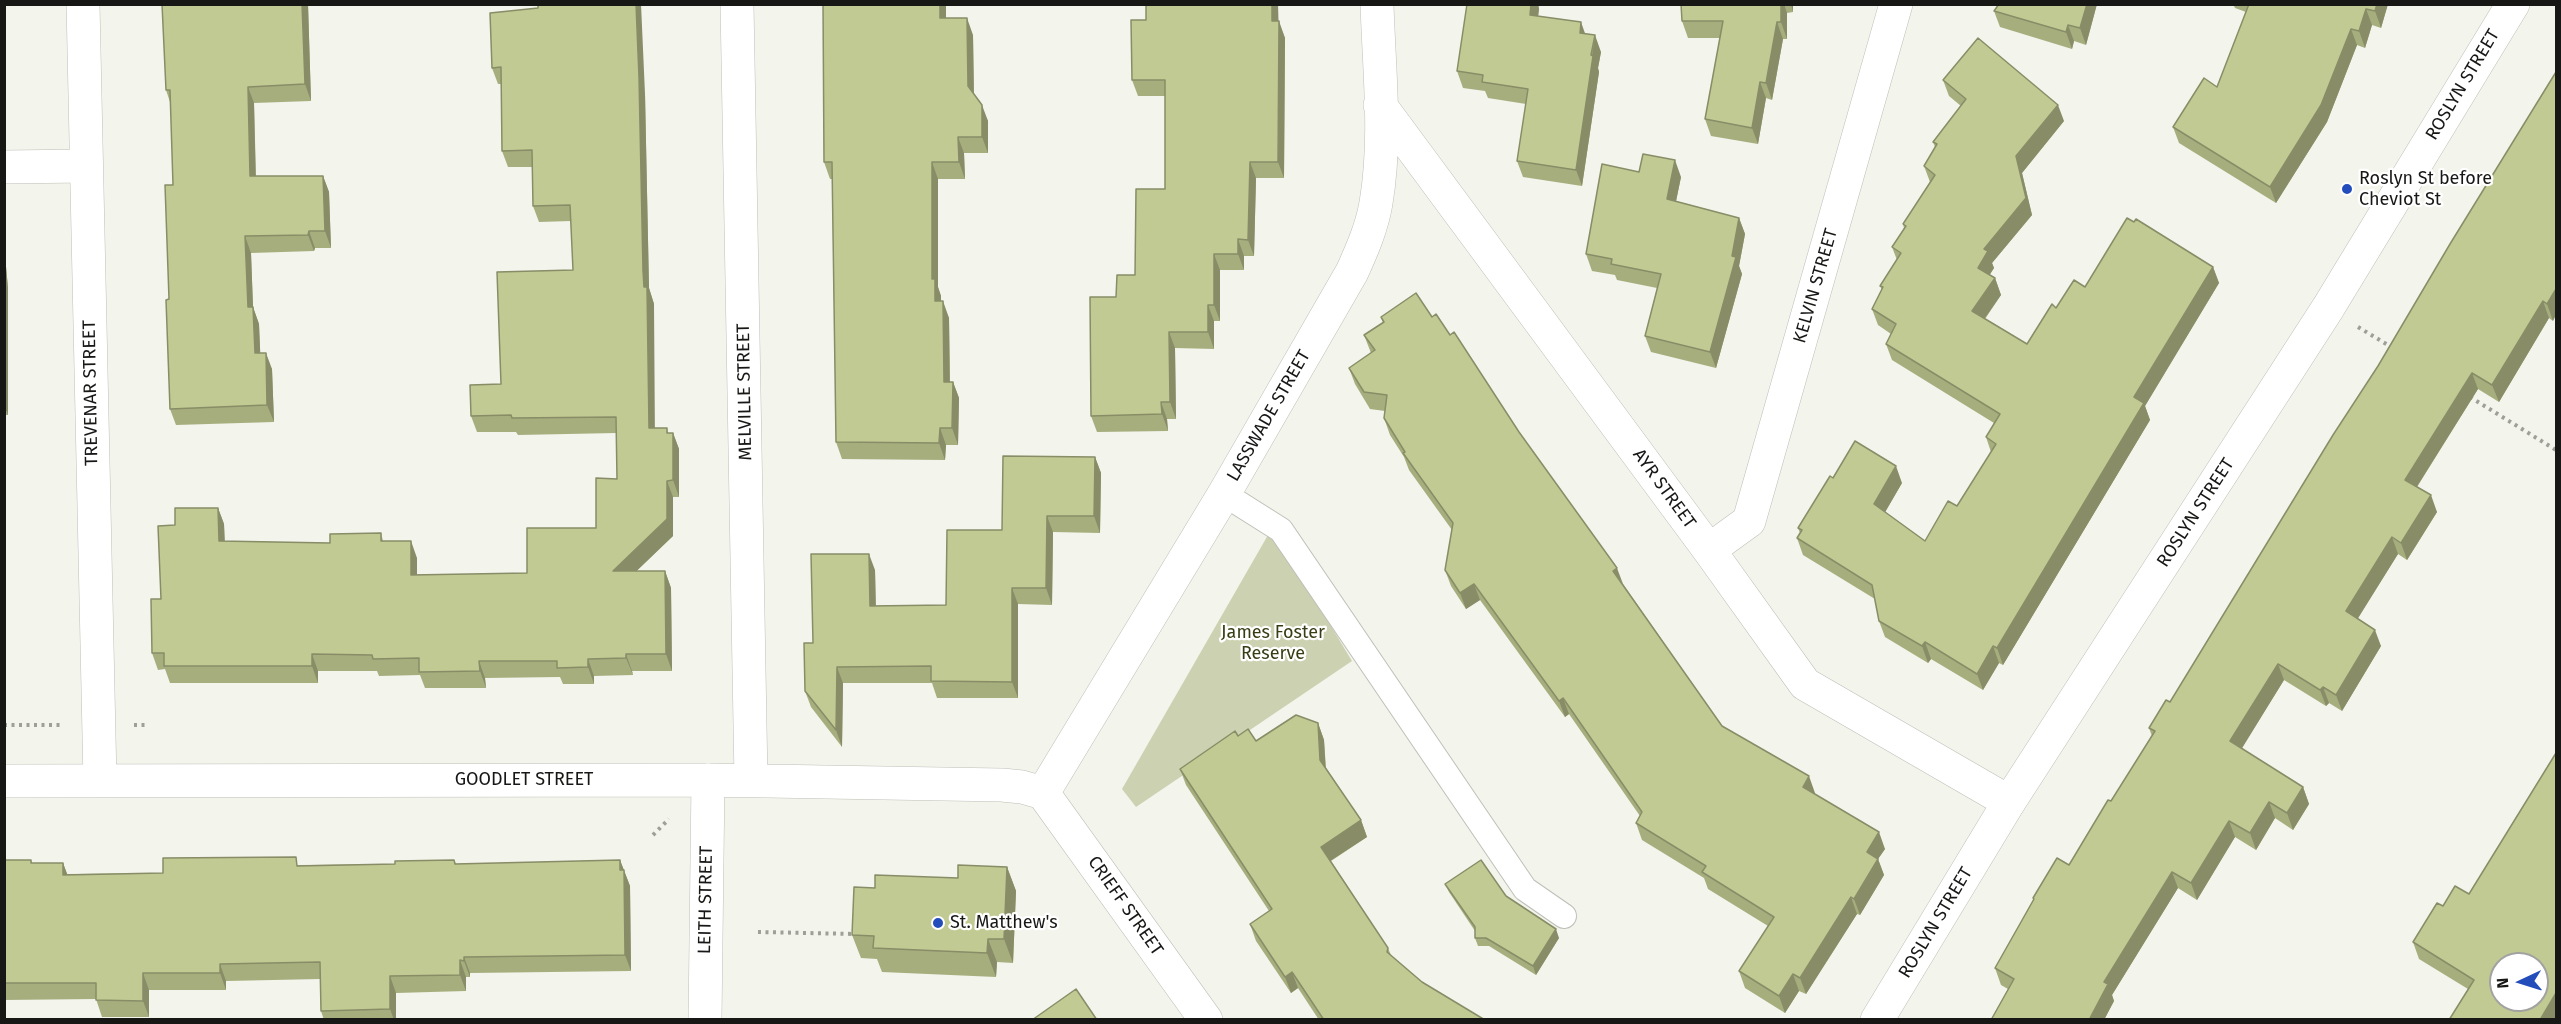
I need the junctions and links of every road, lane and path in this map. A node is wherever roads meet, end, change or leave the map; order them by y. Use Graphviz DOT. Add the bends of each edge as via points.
graph roads {
  1 [pos="83,4"];
  2 [pos="737,4"];
  3 [pos="1377,4"];
  4 [pos="1896,4"];
  5 [pos="2512,4"];
  6 [pos="1380,105"];
  7 [pos="86,166"];
  8 [pos="4,167"];
  9 [pos="2328,308"];
  10 [pos="2394,349"];
  11 [pos="2465,393"];
  12 [pos="2556,450"];
  13 [pos="1224,494"];
  14 [pos="1709,550"];
  15 [pos="708,780"];
  16 [pos="751,780"];
  17 [pos="4,781"];
  18 [pos="100,781"];
  19 [pos="1043,793"];
  20 [pos="2009,802"];
  21 [pos="1564,916"];
  22 [pos="758,932"];
  23 [pos="862,934"];
  24 [pos="705,1020"];
  25 [pos="1206,1020"];
  26 [pos="1877,1020"];
  1 -- 7 [label="street, TREVENAR STREET"];
  2 -- 16 [label="street, MELVILLE STREET"];
  3 -- 6 [label="street, LASSWADE STREET"];
  4 -- 14 [label="street, KELVIN STREET" via="1749,521"];
  5 -- 9 [label="street, ROSLYN STREET"];
  6 -- 13 [label="street, LASSWADE STREET" via="1376,204 1366,241"];
  6 -- 14 [label="street, AYR STREET"];
  7 -- 8 [label="street"];
  7 -- 18 [label="street, TREVENAR STREET"];
  9 -- 10 [label="path"];
  9 -- 20 [label="street, ROSLYN STREET"];
  11 -- 12 [label="path"];
  13 -- 19 [label="street, LASSWADE STREET"];
  13 -- 21 [label="lane" via="1281,530 1525,889"];
  14 -- 20 [label="street, AYR STREET" via="1805,684"];
  15 -- 16 [label="street, GOODLET STREET"];
  15 -- 18 [label="street, GOODLET STREET"];
  15 -- 24 [label="street, LEITH STREET"];
  16 -- 19 [label="street, GOODLET STREET" via="1002,785"];
  17 -- 18 [label="street, GOODLET STREET"];
  19 -- 25 [label="street, CRIEFF STREET"];
  20 -- 26 [label="street, ROSLYN STREET"];
  22 -- 23 [label="path"];
}
